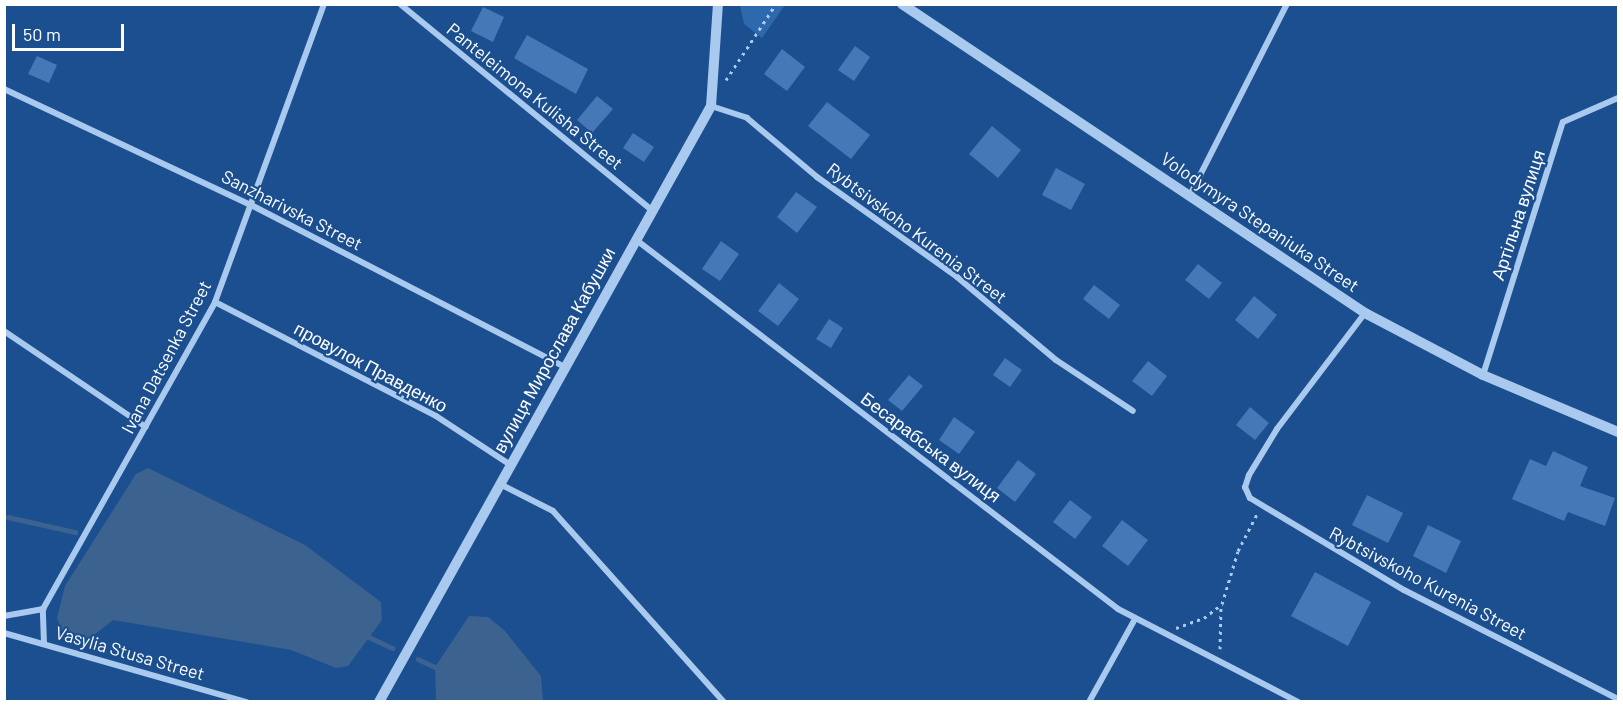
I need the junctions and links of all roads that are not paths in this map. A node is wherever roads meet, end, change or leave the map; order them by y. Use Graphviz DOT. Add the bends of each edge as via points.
graph roads {
  1 [pos="324,4"];
  2 [pos="400,4"];
  3 [pos="718,4"];
  4 [pos="902,4"];
  5 [pos="1287,4"];
  6 [pos="4,89"];
  7 [pos="1618,98"];
  8 [pos="712,100"];
  9 [pos="1190,195"];
  10 [pos="253,206"];
  11 [pos="652,210"];
  12 [pos="634,239"];
  13 [pos="215,302"];
  14 [pos="1365,313"];
  15 [pos="4,331"];
  16 [pos="563,366"];
  17 [pos="1483,375"];
  18 [pos="1133,411"];
  19 [pos="146,427"];
  20 [pos="1618,432"];
  21 [pos="509,464"];
  22 [pos="500,483"];
  23 [pos="43,609"];
  24 [pos="4,616"];
  25 [pos="1135,619"];
  26 [pos="4,633"];
  27 [pos="44,644"];
  28 [pos="1618,699"];
  29 [pos="247,702"];
  30 [pos="379,702"];
  31 [pos="724,702"];
  32 [pos="1089,702"];
  33 [pos="1298,702"];
  1 -- 10 [label="street, Ivana Datsenka Street"];
  2 -- 11 [label="street, Panteleimona Kulisha Street"];
  3 -- 8 [label="street, вулиця Мирослава Кабушки"];
  4 -- 9 [label="street, Volodymyra Stepaniuka Street"];
  5 -- 9 [label="street"];
  6 -- 10 [label="street, Sanzharivska Street"];
  7 -- 17 [label="street, Артільна вулиця" via="1563,122"];
  8 -- 11 [label="street, вулиця Мирослава Кабушки"];
  8 -- 18 [label="street, Rybtsivskoho Kurenia Street" via="747,118 818,177 957,277 1056,360"];
  9 -- 14 [label="street, Volodymyra Stepaniuka Street"];
  10 -- 13 [label="street, Ivana Datsenka Street"];
  10 -- 16 [label="street, Sanzharivska Street"];
  11 -- 12 [label="street, вулиця Мирослава Кабушки"];
  12 -- 16 [label="street, вулиця Мирослава Кабушки"];
  12 -- 25 [label="street, Бесарабська вулиця"];
  13 -- 19 [label="street, Ivana Datsenka Street"];
  13 -- 21 [label="street, провулок Правденко" via="436,416"];
  14 -- 17 [label="street, Volodymyra Stepaniuka Street"];
  14 -- 28 [label="street, Rybtsivskoho Kurenia Street" via="1276,429 1245,487 1260,507 1404,590"];
  15 -- 19 [label="street"];
  16 -- 21 [label="street, вулиця Мирослава Кабушки"];
  17 -- 20 [label="street, Volodymyra Stepaniuka Street"];
  19 -- 23 [label="street, Ivana Datsenka Street"];
  21 -- 22 [label="street, вулиця Мирослава Кабушки"];
  22 -- 30 [label="street, вулиця Мирослава Кабушки"];
  22 -- 31 [label="street" via="553,511"];
  23 -- 24 [label="street"];
  23 -- 27 [label="street"];
  25 -- 32 [label="street"];
  25 -- 33 [label="street, Бесарабська вулиця"];
  26 -- 27 [label="street, Vasylia Stusa Street"];
  27 -- 29 [label="street, Vasylia Stusa Street"];
}
